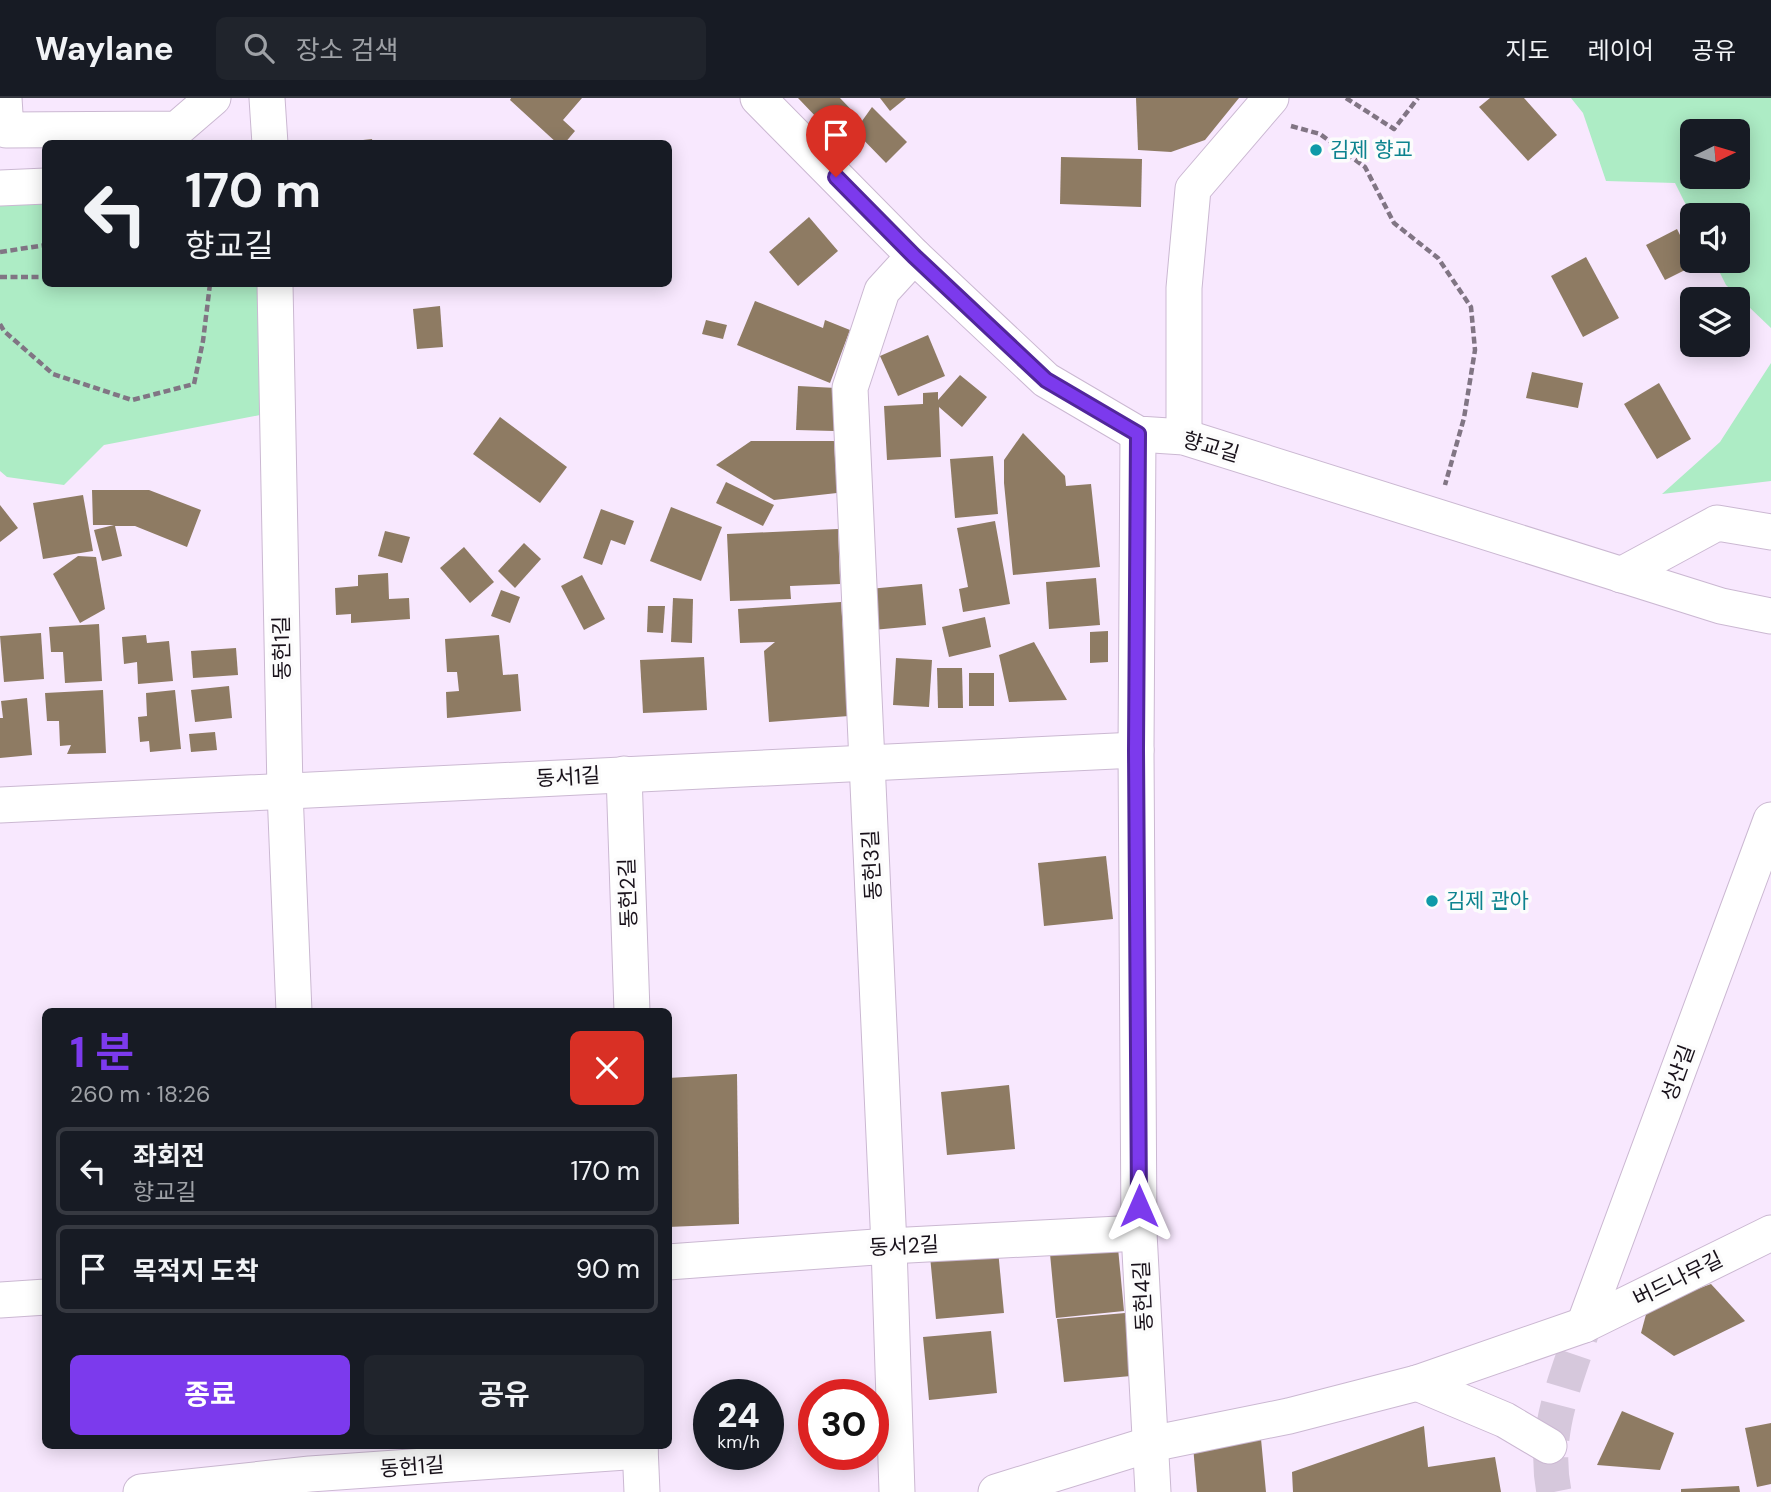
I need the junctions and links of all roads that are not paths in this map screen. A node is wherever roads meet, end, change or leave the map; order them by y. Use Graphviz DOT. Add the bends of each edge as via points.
graph roads {
  1 [pos="4,98"];
  2 [pos="213,98"];
  3 [pos="267,98"];
  4 [pos="758,98"];
  5 [pos="1264,107"];
  6 [pos="270,140"];
  7 [pos="42,186"];
  8 [pos="0,188"];
  9 [pos="914,256"];
  10 [pos="275,287"];
  11 [pos="1138,434"];
  12 [pos="1184,437"];
  13 [pos="1771,532"];
  14 [pos="1621,575"];
  15 [pos="1771,616"];
  16 [pos="1136,750"];
  17 [pos="867,764"];
  18 [pos="624,774"];
  19 [pos="285,791"];
  20 [pos="0,806"];
  21 [pos="1771,820"];
  22 [pos="294,1008"];
  23 [pos="632,1008"];
  24 [pos="1139,1233"];
  25 [pos="1771,1233"];
  26 [pos="889,1247"];
  27 [pos="672,1262"];
  28 [pos="42,1297"];
  29 [pos="0,1300"];
  30 [pos="1584,1325"];
  31 [pos="1418,1383"];
  32 [pos="1151,1444"];
  33 [pos="1549,1446"];
  34 [pos="626,1449"];
  35 [pos="640,1449"];
  36 [pos="310,1471"];
  37 [pos="141,1492"];
  38 [pos="642,1492"];
  39 [pos="897,1492"];
  40 [pos="996,1492"];
  41 [pos="1153,1492"];
  1 -- 2 [label="street" via="6,130 177,129"];
  3 -- 6 [label="street"];
  4 -- 9 [label="street, 향교길"];
  5 -- 12 [label="street" via="1193,189 1184,288"];
  7 -- 8 [label="street"];
  9 -- 11 [label="street, 향교길" via="1046,380"];
  9 -- 17 [label="street, 동헌3길" via="882,291 850,388"];
  10 -- 19 [label="street, 동헌1길"];
  11 -- 12 [label="street, 향교길"];
  11 -- 16 [label="street, 동헌4길"];
  12 -- 14 [label="street, 향교길"];
  13 -- 14 [label="street" via="1717,523"];
  14 -- 15 [label="street, 향교길" via="1721,607"];
  16 -- 17 [label="street, 동서1길"];
  16 -- 24 [label="street, 동헌4길"];
  17 -- 18 [label="street, 동서1길"];
  17 -- 26 [label="street, 동헌3길"];
  18 -- 19 [label="street, 동서1길"];
  18 -- 23 [label="street, 동헌2길"];
  19 -- 20 [label="street, 동서1길"];
  19 -- 22 [label="street, 동헌1길"];
  21 -- 30 [label="street, 성산길"];
  24 -- 26 [label="street, 동서2길"];
  24 -- 32 [label="street, 동헌4길"];
  25 -- 30 [label="street, 버드나무길"];
  26 -- 27 [label="street, 동서2길"];
  26 -- 39 [label="street, 동헌3길"];
  28 -- 29 [label="street"];
  30 -- 31 [label="street"];
  31 -- 32 [label="street"];
  31 -- 33 [label="street" via="1505,1420"];
  32 -- 40 [label="street"];
  32 -- 41 [label="street, 동헌4길"];
  34 -- 36 [label="street, 동헌1길"];
  35 -- 38 [label="street"];
  36 -- 37 [label="street, 동헌1길"];
}
